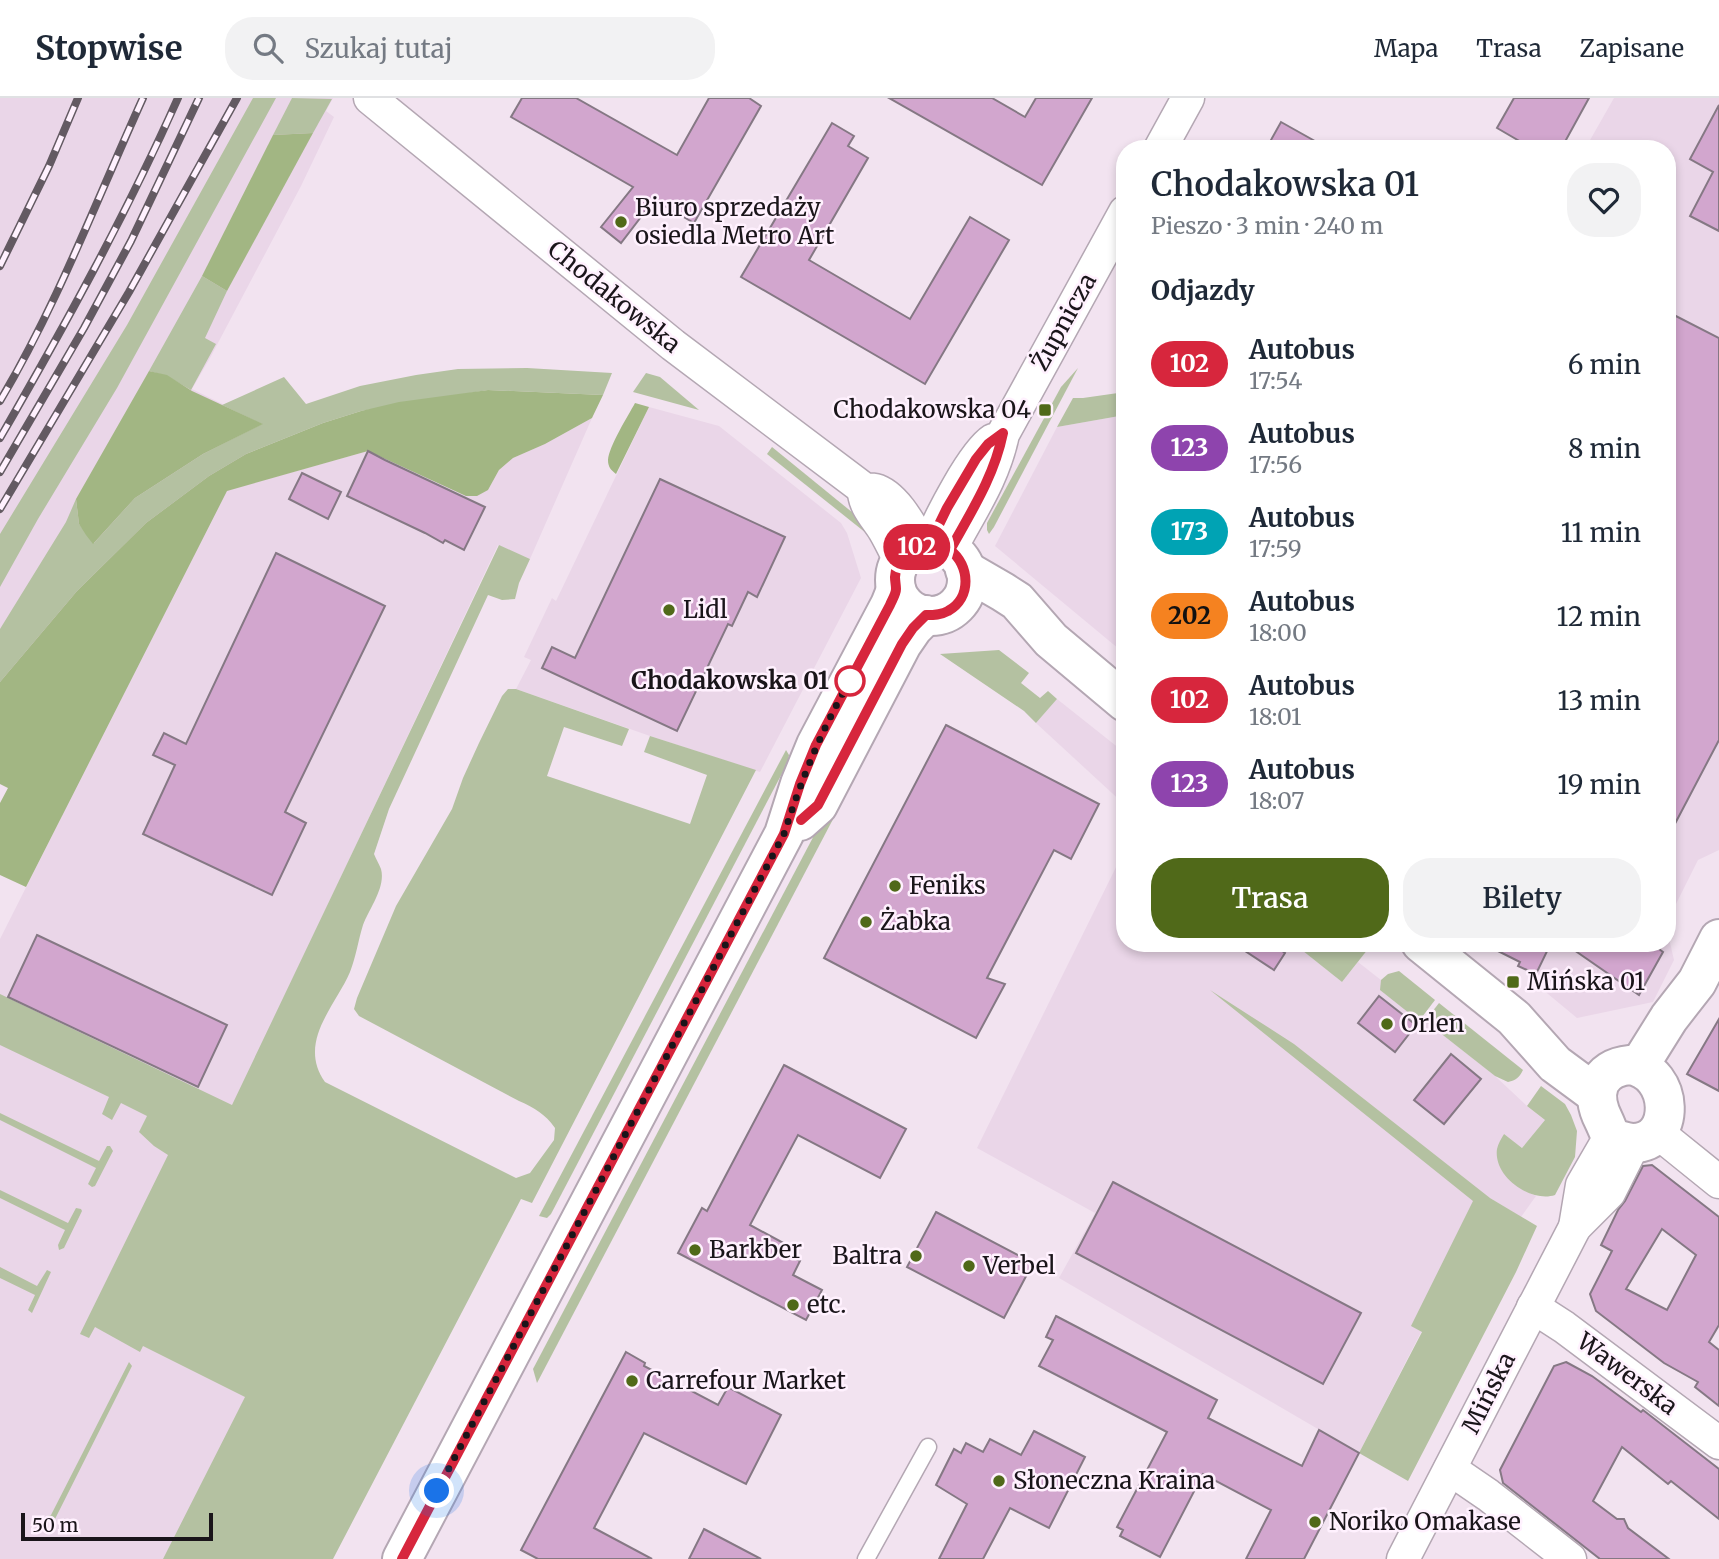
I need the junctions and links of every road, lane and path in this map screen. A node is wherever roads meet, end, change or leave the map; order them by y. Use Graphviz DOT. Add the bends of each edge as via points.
graph roads {
  1 [pos="370,98"];
  2 [pos="1188,98"];
  3 [pos="1165,140"];
  4 [pos="1116,228"];
  5 [pos="927,560"];
  6 [pos="940,611"];
  7 [pos="1051,640"];
  8 [pos="1116,694"];
  9 [pos="784,834"];
  10 [pos="1719,939"];
  11 [pos="1432,952"];
  12 [pos="1626,1079"];
  13 [pos="1634,1137"];
  14 [pos="1716,1173"];
  15 [pos="1533,1307"];
  16 [pos="1719,1443"];
  17 [pos="928,1447"];
  18 [pos="1450,1469"];
  19 [pos="402,1559"];
  20 [pos="866,1559"];
  21 [pos="1403,1559"];
  22 [pos="1570,1559"];
  1 -- 5 [label="street, Chodakowska" via="673,345 864,489 886,495"];
  2 -- 3 [label="street"];
  4 -- 5 [label="street, Żupnicza" via="1003,433 989,480"];
  5 -- 6 [label="street" via="967,579 961,598"];
  5 -- 6 [label="street" via="900,599 916,612"];
  5 -- 7 [label="street, Chodakowska" via="1017,601"];
  5 -- 9 [label="street, Żupnicza" via="890,605 816,745"];
  6 -- 7 [label="street, Chodakowska" via="991,613"];
  6 -- 9 [label="street, Żupnicza" via="913,628 818,805"];
  7 -- 8 [label="street, Chodakowska"];
  9 -- 19 [label="street, Żupnicza"];
  10 -- 12 [label="street" via="1697,982 1689,1029"];
  11 -- 12 [label="street" via="1514,1018 1555,1064"];
  12 -- 13 [label="street" via="1599,1112"];
  12 -- 13 [label="street" via="1665,1110 1663,1123"];
  13 -- 14 [label="street"];
  13 -- 15 [label="street, Mińska" via="1609,1193 1575,1227"];
  15 -- 16 [label="street, Wawerska"];
  15 -- 18 [label="street, Mińska"];
  17 -- 20 [label="lane"];
  18 -- 21 [label="street, Mińska"];
  18 -- 22 [label="street"];
}
